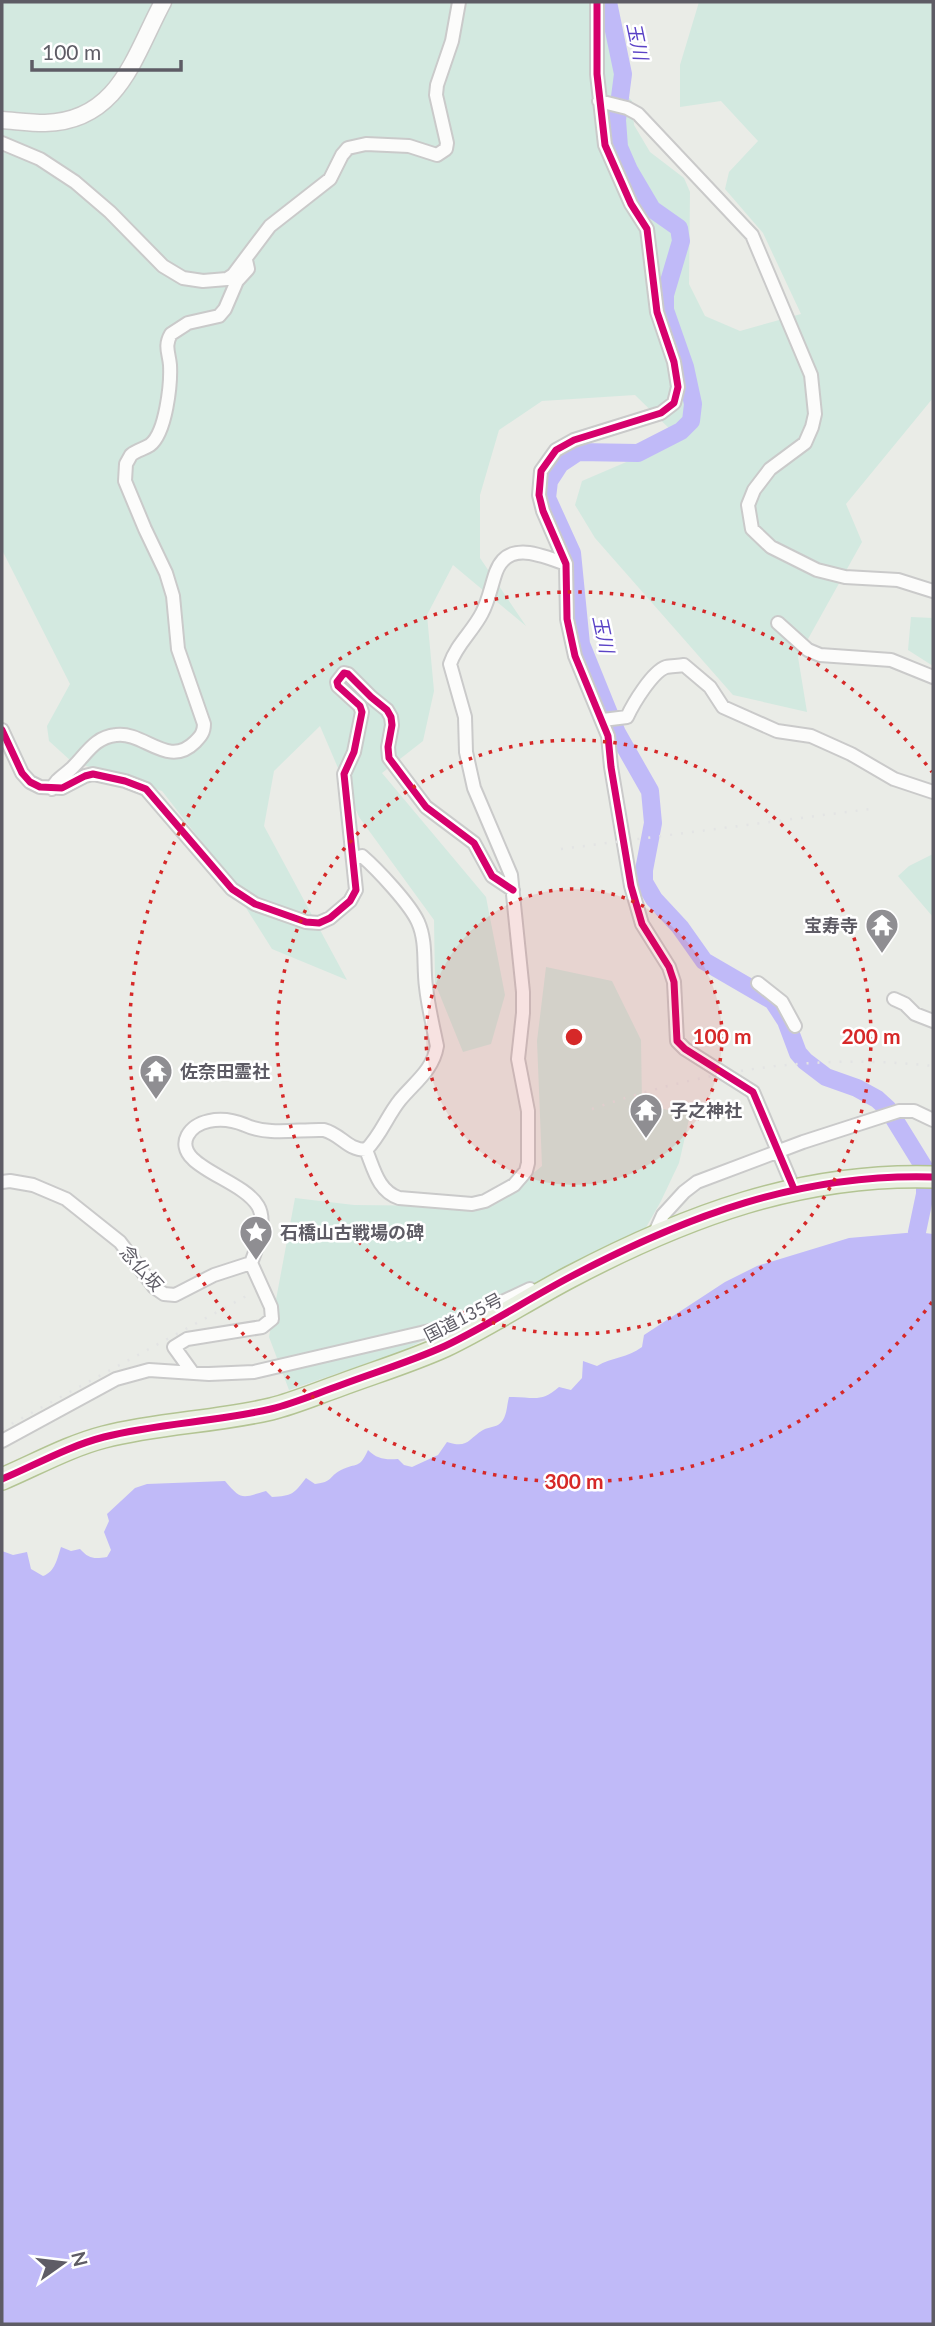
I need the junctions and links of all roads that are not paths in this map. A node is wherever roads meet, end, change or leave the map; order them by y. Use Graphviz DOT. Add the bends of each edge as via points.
graph roads {
  1 [pos="163,2"];
  2 [pos="459,2"];
  3 [pos="597,2"];
  4 [pos="605,103"];
  5 [pos="2,120"];
  6 [pos="2,143"];
  7 [pos="246,260"];
  8 [pos="566,564"];
  9 [pos="933,591"];
  10 [pos="778,623"];
  11 [pos="933,677"];
  12 [pos="603,720"];
  13 [pos="2,730"];
  14 [pos="52,789"];
  15 [pos="933,792"];
  16 [pos="354,858"];
  17 [pos="513,890"];
  18 [pos="758,983"];
  19 [pos="894,999"];
  20 [pos="933,1021"];
  21 [pos="795,1026"];
  22 [pos="933,1120"];
  23 [pos="366,1150"];
  24 [pos="778,1151"];
  25 [pos="933,1177"];
  26 [pos="2,1182"];
  27 [pos="799,1188"];
  28 [pos="653,1237"];
  29 [pos="251,1263"];
  30 [pos="541,1293"];
  31 [pos="192,1372"];
  32 [pos="2,1441"];
  33 [pos="2,1479"];
  1 -- 5 [label="street" via="129,72 101,106 68,120"];
  2 -- 7 [label="street" via="453,41 436,95 446,149 437,155 410,146 348,148 330,179 270,226"];
  3 -- 4 [label="street" via="596,50"];
  4 -- 8 [label="street" via="605,145 647,229 657,312 678,387 674,403 662,413 565,444 544,464 539,480 542,511"];
  4 -- 9 [label="street" via="638,114 751,235 811,375 812,427 805,443 771,469 754,490 748,505 752,529 771,547 817,570 845,577 898,580"];
  6 -- 7 [label="street" via="75,181 163,266 183,278 227,279"];
  7 -- 14 [label="street" via="248,269 219,316 188,323 170,334 166,348 170,397 162,422 153,443 131,455 125,471 136,510 173,596 178,649 204,724 203,733 192,745 175,752 126,734 104,737"];
  8 -- 12 [label="street" via="567,619 575,656"];
  8 -- 17 [label="street" via="530,551 502,560 488,602 450,664 465,718 474,788"];
  10 -- 11 [label="street" via="820,655 891,660"];
  12 -- 15 [label="street" via="627,717 659,672 684,665 710,687 723,706 740,715 777,731 811,736 894,779"];
  12 -- 24 [label="street" via="631,886 642,924 674,982 677,1041 753,1092"];
  13 -- 14 [label="street" via="30,782"];
  14 -- 16 [label="street" via="93,774 136,784 153,796 232,889 255,904 306,922 323,922 350,901 356,890"];
  16 -- 17 [label="street" via="344,774 362,712 338,686 344,673 387,710 392,725 389,758 426,807 474,843 492,876"];
  16 -- 23 [label="street" via="362,856 371,864 420,925 437,1046 428,1069"];
  17 -- 23 [label="street" via="523,992 518,1059 528,1111 526,1171 514,1185 472,1204 399,1198 382,1187"];
  18 -- 21 [label="street" via="782,1002"];
  19 -- 20 [label="street"];
  22 -- 24 [label="street" via="914,1111 900,1111"];
  23 -- 29 [label="street" via="324,1130 257,1131 220,1119 191,1128 187,1148 192,1159 259,1207 260,1235"];
  24 -- 27 [label="street"];
  24 -- 28 [label="street" via="690,1186 663,1215"];
  25 -- 27 [label="highway, 国道135号"];
  26 -- 29 [label="street, 念仏坂" via="33,1185 66,1199 120,1242 164,1294 175,1295"];
  27 -- 28 [label="highway, 国道135号" via="741,1203"];
  28 -- 30 [label="highway, 国道135号"];
  29 -- 31 [label="street" via="272,1319 262,1327 187,1339 174,1347"];
  30 -- 31 [label="street" via="532,1288 451,1326 254,1372"];
  30 -- 33 [label="highway, 国道135号" via="444,1346 292,1402 104,1437"];
  31 -- 32 [label="street" via="156,1370 124,1376"];
}
